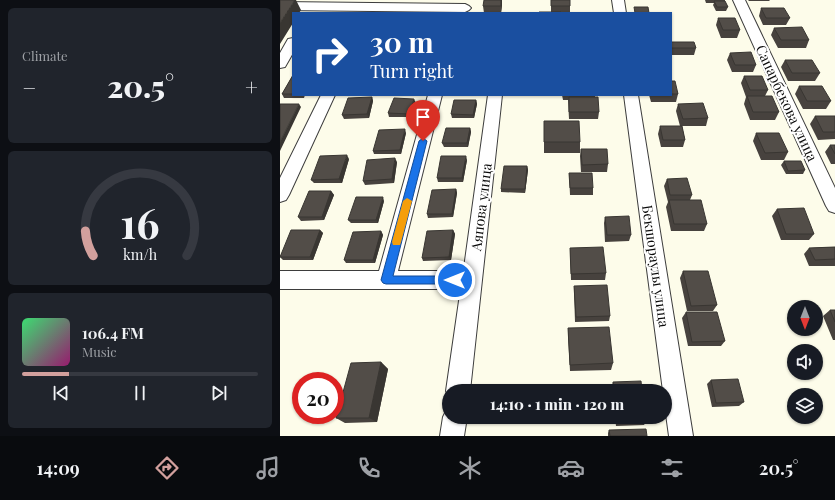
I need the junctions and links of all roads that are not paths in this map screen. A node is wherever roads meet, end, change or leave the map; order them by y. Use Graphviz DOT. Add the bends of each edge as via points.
graph roads {
  1 [pos="444,0"];
  2 [pos="618,0"];
  3 [pos="739,0"];
  4 [pos="280,6"];
  5 [pos="312,10"];
  6 [pos="465,11"];
  7 [pos="620,12"];
  8 [pos="292,44"];
  9 [pos="280,64"];
  10 [pos="328,96"];
  11 [pos="435,96"];
  12 [pos="496,96"];
  13 [pos="631,96"];
  14 [pos="280,195"];
  15 [pos="835,206"];
  16 [pos="280,280"];
  17 [pos="386,280"];
  18 [pos="455,280"];
  19 [pos="459,384"];
  20 [pos="453,424"];
  21 [pos="452,436"];
  22 [pos="681,436"];
  1 -- 6 [label="street"];
  2 -- 7 [label="street"];
  3 -- 15 [label="street, Сапарбекова улица"];
  4 -- 5 [label="street"];
  5 -- 6 [label="street"];
  8 -- 9 [label="street"];
  10 -- 14 [label="street"];
  11 -- 17 [label="street"];
  12 -- 19 [label="street, Аяпова улица"];
  13 -- 22 [label="street, Бекшораулы улица"];
  16 -- 17 [label="street"];
  17 -- 18 [label="street"];
  20 -- 21 [label="street"];
}
